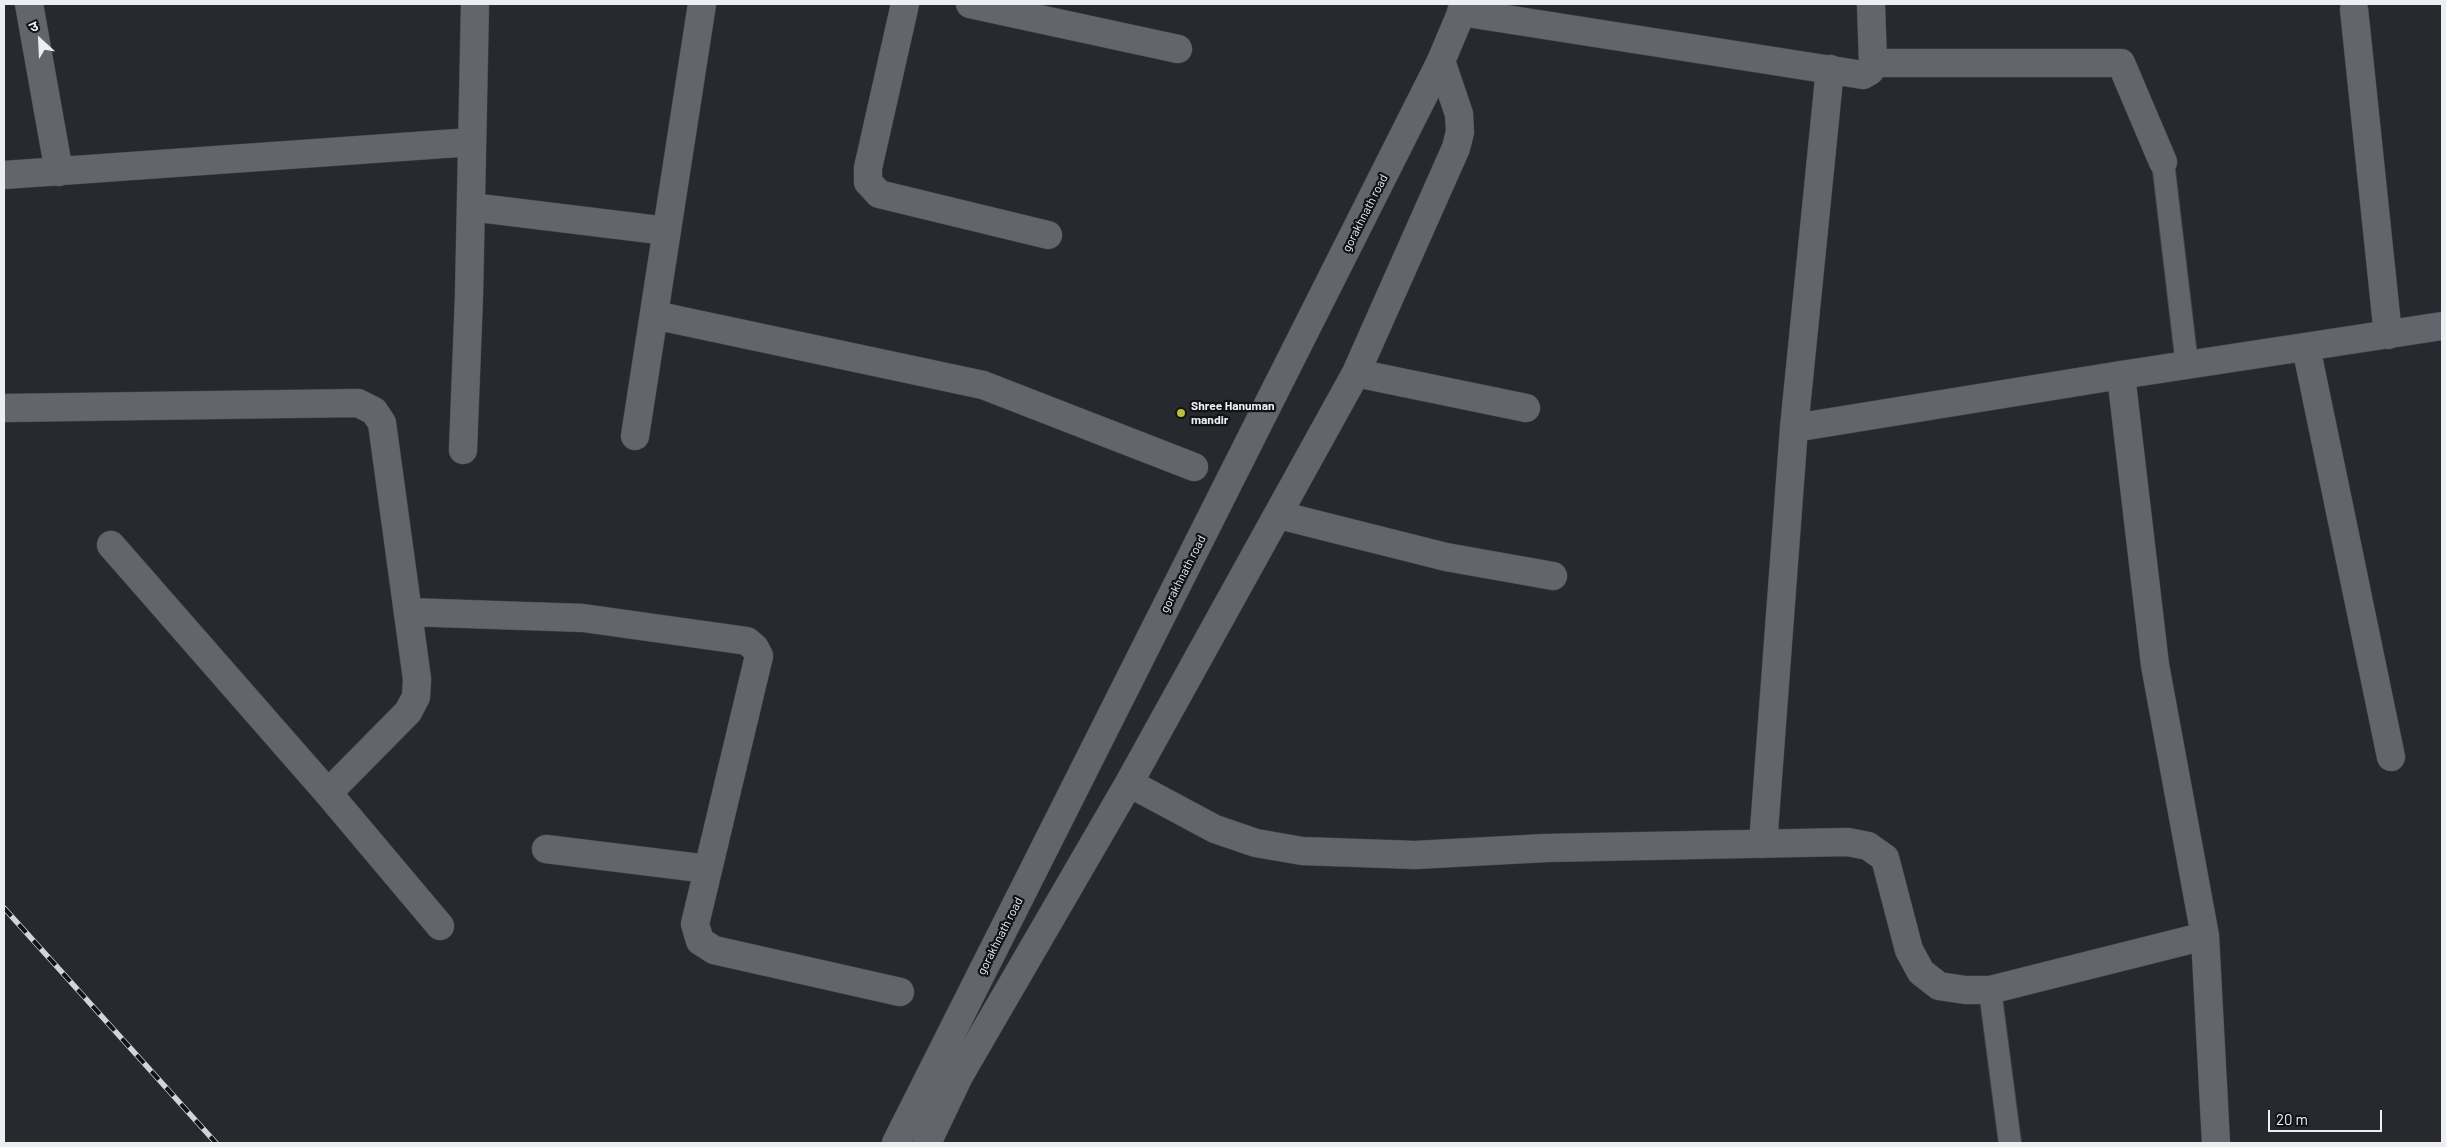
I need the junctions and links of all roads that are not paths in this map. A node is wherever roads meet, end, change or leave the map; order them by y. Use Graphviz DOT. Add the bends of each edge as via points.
graph roads {
  1 [pos="30,4"];
  2 [pos="475,4"];
  3 [pos="702,4"];
  4 [pos="905,4"];
  5 [pos="970,4"];
  6 [pos="1872,4"];
  7 [pos="1463,8"];
  8 [pos="2354,8"];
  9 [pos="1178,49"];
  10 [pos="1441,61"];
  11 [pos="1873,63"];
  12 [pos="1830,70"];
  13 [pos="472,142"];
  14 [pos="2162,162"];
  15 [pos="59,172"];
  16 [pos="4,175"];
  17 [pos="471,207"];
  18 [pos="667,231"];
  19 [pos="1048,235"];
  20 [pos="654,316"];
  21 [pos="2442,326"];
  22 [pos="2388,334"];
  23 [pos="2306,347"];
  24 [pos="2187,365"];
  25 [pos="1356,373"];
  26 [pos="2121,375"];
  27 [pos="4,408"];
  28 [pos="1526,408"];
  29 [pos="1794,428"];
  30 [pos="635,436"];
  31 [pos="463,450"];
  32 [pos="1194,467"];
  33 [pos="1279,515"];
  34 [pos="111,544"];
  35 [pos="1553,576"];
  36 [pos="408,612"];
  37 [pos="2391,757"];
  38 [pos="1130,783"];
  39 [pos="328,793"];
  40 [pos="1763,844"];
  41 [pos="546,850"];
  42 [pos="708,869"];
  43 [pos="440,926"];
  44 [pos="2205,936"];
  45 [pos="1990,990"];
  46 [pos="900,992"];
  47 [pos="896,1143"];
  48 [pos="927,1143"];
  49 [pos="2010,1143"];
  50 [pos="2216,1143"];
  1 -- 15 [label="street"];
  2 -- 13 [label="street"];
  3 -- 18 [label="street"];
  4 -- 19 [label="street" via="868,168 868,182 879,194"];
  5 -- 9 [label="street"];
  6 -- 11 [label="street"];
  7 -- 10 [label="street, gorakhnath road"];
  7 -- 12 [label="street"];
  8 -- 22 [label="street"];
  10 -- 25 [label="street" via="1458,114 1460,132 1456,148"];
  10 -- 47 [label="street, gorakhnath road"];
  11 -- 12 [label="street" via="1870,71 1863,75"];
  11 -- 14 [label="street" via="2122,63"];
  12 -- 29 [label="street"];
  13 -- 15 [label="street"];
  13 -- 17 [label="street"];
  14 -- 24 [label="lane"];
  15 -- 16 [label="street"];
  17 -- 18 [label="street"];
  17 -- 31 [label="street"];
  18 -- 20 [label="street"];
  20 -- 30 [label="street"];
  20 -- 32 [label="street" via="983,385"];
  21 -- 22 [label="street"];
  22 -- 23 [label="street"];
  23 -- 24 [label="street"];
  23 -- 37 [label="street"];
  24 -- 26 [label="street"];
  25 -- 28 [label="street"];
  25 -- 33 [label="street"];
  26 -- 29 [label="street"];
  26 -- 44 [label="street" via="2155,665"];
  27 -- 36 [label="street" via="358,403 374,411 382,423"];
  29 -- 40 [label="street"];
  33 -- 35 [label="street" via="1446,557"];
  33 -- 38 [label="street"];
  34 -- 39 [label="street"];
  36 -- 39 [label="street" via="417,679 416,697 408,712"];
  36 -- 42 [label="street" via="584,618 747,641 759,656"];
  38 -- 40 [label="street" via="1215,829 1256,843 1302,851 1414,855 1546,848"];
  38 -- 48 [label="street" via="959,1076"];
  39 -- 43 [label="street"];
  40 -- 45 [label="street" via="1848,842 1868,846 1885,858 1909,950 1921,972 1939,986"];
  41 -- 42 [label="street"];
  42 -- 46 [label="street" via="695,924 700,941 714,950"];
  44 -- 45 [label="street"];
  44 -- 50 [label="street"];
  45 -- 49 [label="lane"];
}
